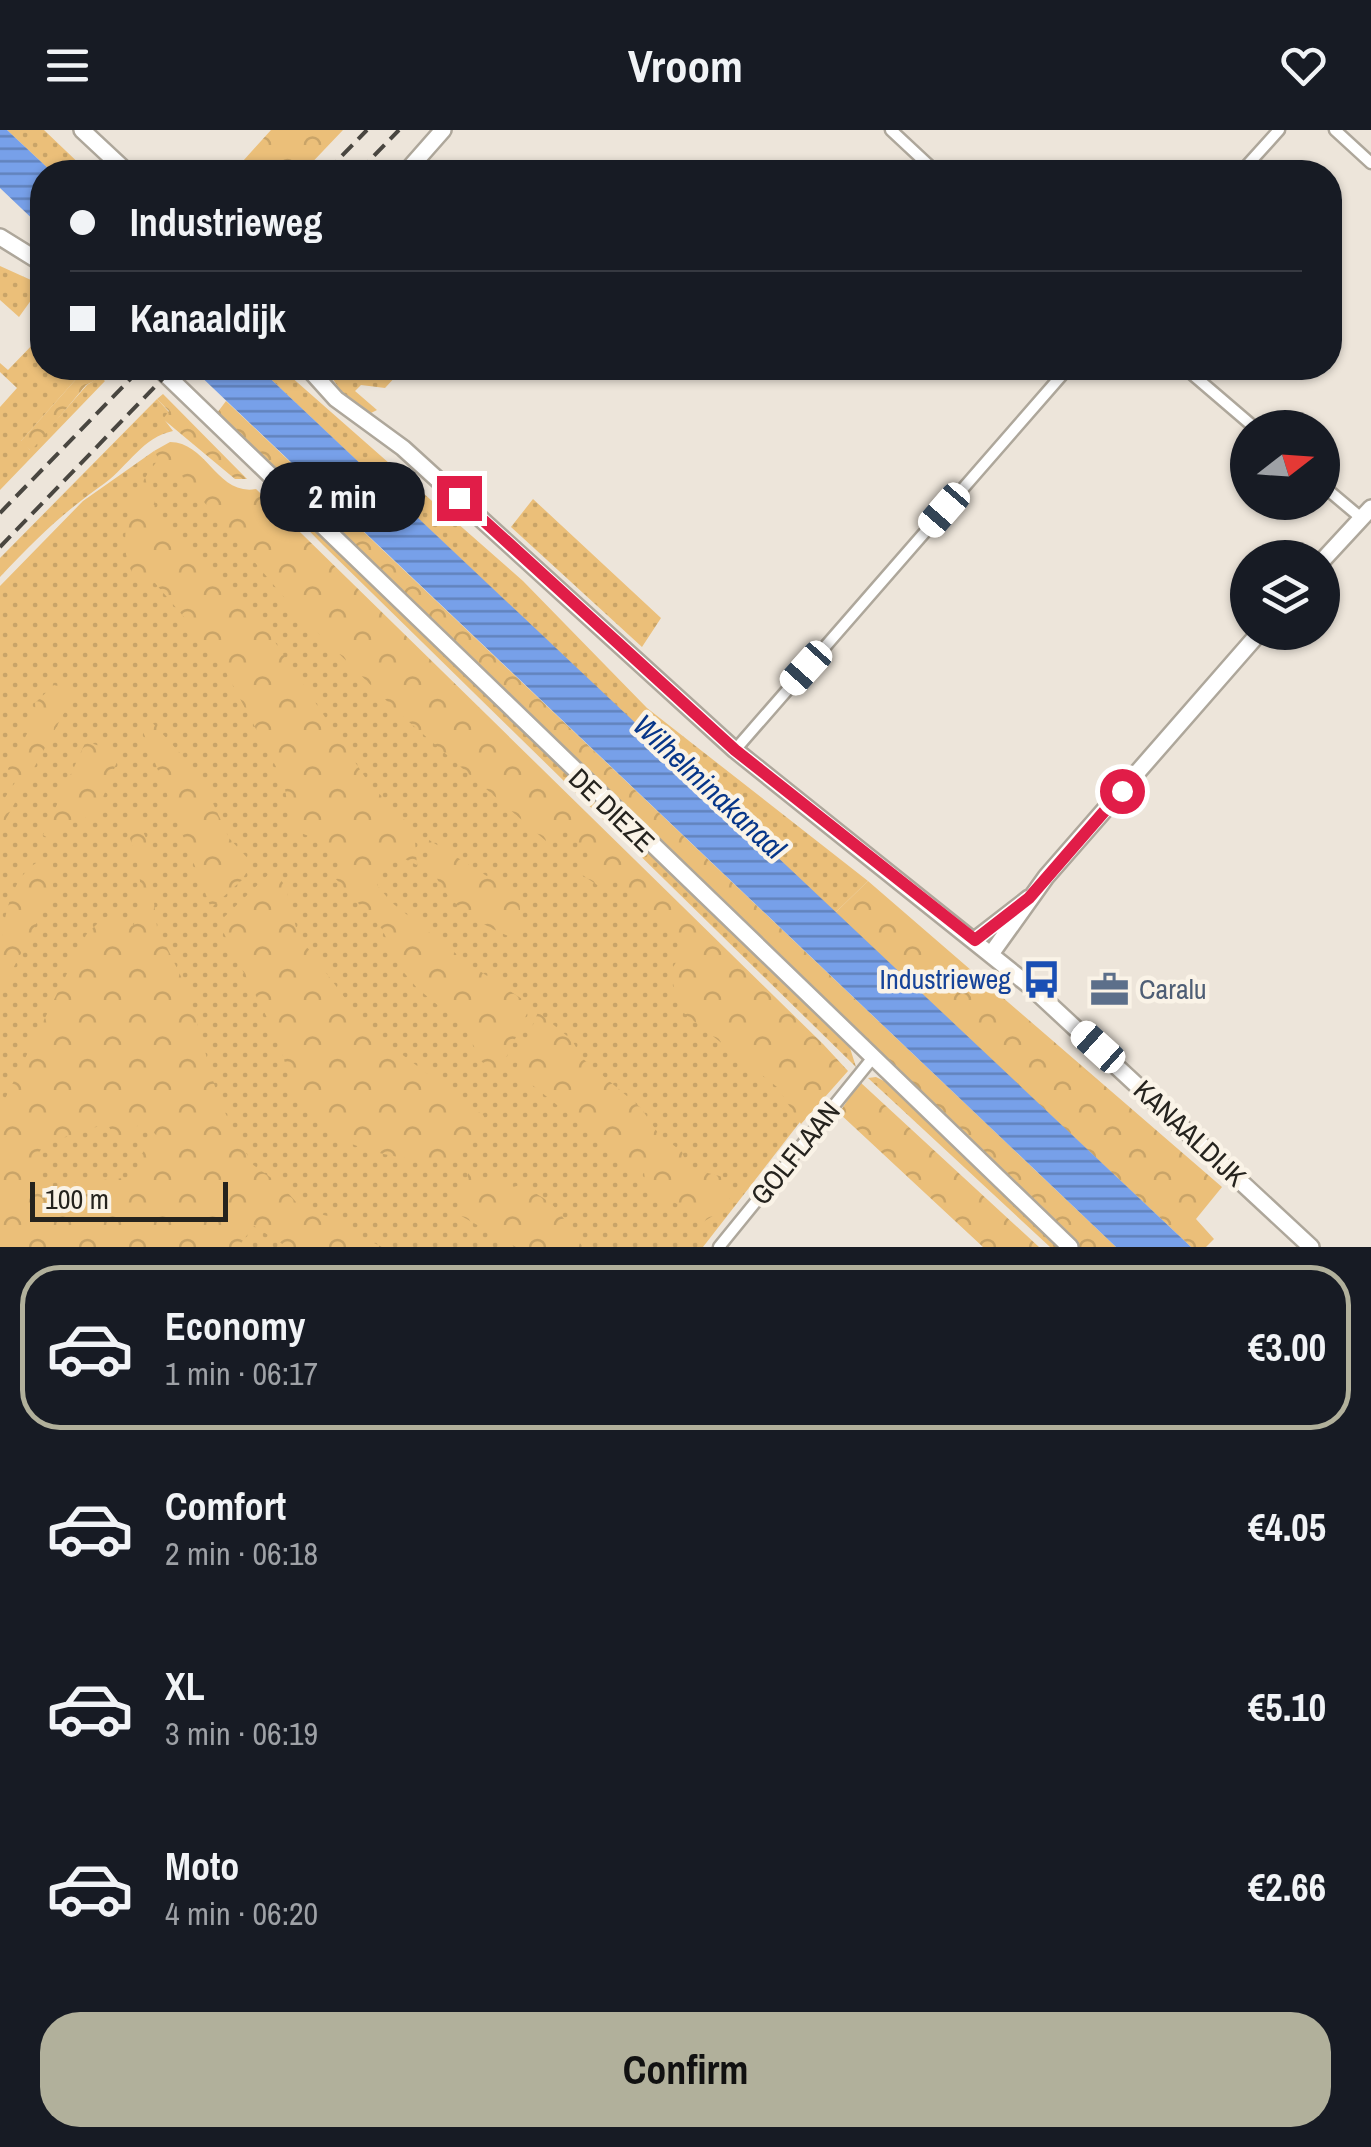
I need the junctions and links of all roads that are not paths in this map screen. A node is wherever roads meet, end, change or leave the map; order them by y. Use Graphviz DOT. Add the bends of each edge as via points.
graph roads {
  1 [pos="82,130"];
  2 [pos="443,130"];
  3 [pos="891,130"];
  4 [pos="1278,130"];
  5 [pos="1334,130"];
  6 [pos="114,160"];
  7 [pos="417,160"];
  8 [pos="923,160"];
  9 [pos="1252,160"];
  10 [pos="1371,163"];
  11 [pos="3,241"];
  12 [pos="30,256"];
  13 [pos="171,380"];
  14 [pos="318,380"];
  15 [pos="326,380"];
  16 [pos="1058,380"];
  17 [pos="1199,380"];
  18 [pos="336,400"];
  19 [pos="1234,410"];
  20 [pos="1340,496"];
  21 [pos="1366,512"];
  22 [pos="1340,540"];
  23 [pos="1244,650"];
  24 [pos="735,750"];
  25 [pos="1029,898"];
  26 [pos="975,940"];
  27 [pos="991,954"];
  28 [pos="871,1060"];
  29 [pos="719,1247"];
  30 [pos="1070,1247"];
  31 [pos="1311,1247"];
  1 -- 6 [label="street"];
  2 -- 7 [label="street"];
  3 -- 8 [label="street"];
  4 -- 9 [label="street"];
  5 -- 10 [label="street"];
  11 -- 12 [label="street"];
  13 -- 28 [label="street, DE DIEZE"];
  14 -- 18 [label="street, KANAALDIJK"];
  15 -- 18 [label="street, KANAALDIJK"];
  16 -- 24 [label="street"];
  17 -- 19 [label="street"];
  18 -- 24 [label="street, KANAALDIJK" via="403,448"];
  20 -- 21 [label="street"];
  21 -- 22 [label="street"];
  23 -- 25 [label="street"];
  24 -- 26 [label="street, KANAALDIJK"];
  25 -- 26 [label="street"];
  25 -- 27 [label="street"];
  26 -- 27 [label="street, KANAALDIJK"];
  27 -- 31 [label="street, KANAALDIJK"];
  28 -- 29 [label="street, GOLFLAAN"];
  28 -- 30 [label="street, DE DIEZE"];
}
